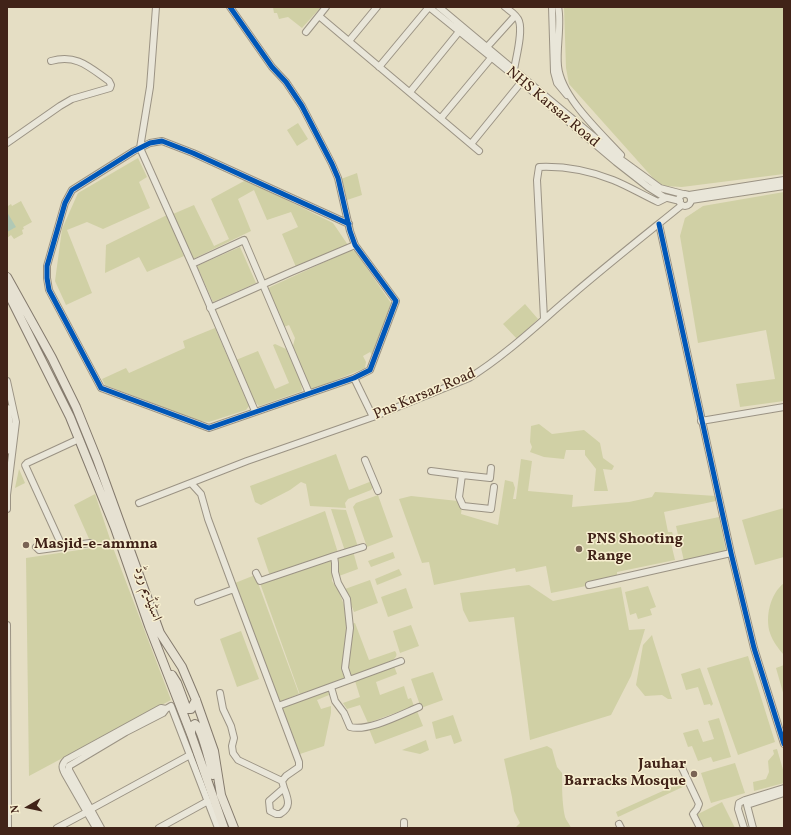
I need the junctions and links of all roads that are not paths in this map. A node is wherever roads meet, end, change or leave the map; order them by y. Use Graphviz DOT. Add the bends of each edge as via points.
graph roads {
  1 [pos="156,7"];
  2 [pos="230,7"];
  3 [pos="326,7"];
  4 [pos="377,7"];
  5 [pos="429,7"];
  6 [pos="440,7"];
  7 [pos="505,7"];
  8 [pos="552,7"];
  9 [pos="558,7"];
  10 [pos="318,16"];
  11 [pos="515,16"];
  12 [pos="462,29"];
  13 [pos="306,32"];
  14 [pos="348,41"];
  15 [pos="489,53"];
  16 [pos="51,61"];
  17 [pos="379,67"];
  18 [pos="514,70"];
  19 [pos="523,81"];
  20 [pos="410,92"];
  21 [pos="571,99"];
  22 [pos="441,118"];
  23 [pos="592,138"];
  24 [pos="7,143"];
  25 [pos="471,144"];
  26 [pos="140,148"];
  27 [pos="479,151"];
  28 [pos="632,168"];
  29 [pos="784,180"];
  30 [pos="784,186"];
  31 [pos="688,197"];
  32 [pos="666,198"];
  33 [pos="681,203"];
  34 [pos="349,224"];
  35 [pos="659,224"];
  36 [pos="355,245"];
  37 [pos="192,264"];
  38 [pos="7,277"];
  39 [pos="262,284"];
  40 [pos="7,291"];
  41 [pos="210,308"];
  42 [pos="544,319"];
  43 [pos="354,378"];
  44 [pos="7,381"];
  45 [pos="309,393"];
  46 [pos="784,407"];
  47 [pos="7,408"];
  48 [pos="255,412"];
  49 [pos="372,417"];
  50 [pos="701,421"];
  51 [pos="79,439"];
  52 [pos="7,451"];
  53 [pos="366,460"];
  54 [pos="491,468"];
  55 [pos="431,471"];
  56 [pos="462,475"];
  57 [pos="191,483"];
  58 [pos="494,487"];
  59 [pos="378,491"];
  60 [pos="7,495"];
  61 [pos="140,503"];
  62 [pos="7,509"];
  63 [pos="90,543"];
  64 [pos="62,546"];
  65 [pos="36,547"];
  66 [pos="362,547"];
  67 [pos="731,554"];
  68 [pos="334,556"];
  69 [pos="256,573"];
  70 [pos="589,585"];
  71 [pos="234,588"];
  72 [pos="198,602"];
  73 [pos="7,625"];
  74 [pos="7,644"];
  75 [pos="401,661"];
  76 [pos="163,662"];
  77 [pos="349,680"];
  78 [pos="331,687"];
  79 [pos="220,693"];
  80 [pos="196,700"];
  81 [pos="172,706"];
  82 [pos="278,706"];
  83 [pos="419,707"];
  84 [pos="191,734"];
  85 [pos="784,744"];
  86 [pos="190,755"];
  87 [pos="682,768"];
  88 [pos="282,781"];
  89 [pos="284,788"];
  90 [pos="784,788"];
  91 [pos="784,793"];
  92 [pos="221,795"];
  93 [pos="208,801"];
  94 [pos="89,810"];
  95 [pos="8,828"];
  96 [pos="58,828"];
  97 [pos="96,828"];
  98 [pos="101,828"];
  99 [pos="159,828"];
  100 [pos="218,828"];
  101 [pos="224,828"];
  102 [pos="234,828"];
  103 [pos="700,828"];
  104 [pos="744,828"];
  105 [pos="753,828"];
  1 -- 26 [label="street" via="150,87"];
  2 -- 34 [label="street" via="302,106 338,178"];
  3 -- 10 [label="street"];
  4 -- 14 [label="street"];
  5 -- 12 [label="street, NHS Karsaz Road"];
  5 -- 17 [label="street"];
  6 -- 12 [label="street, NHS Karsaz Road"];
  7 -- 11 [label="street"];
  8 -- 21 [label="street" via="555,77"];
  9 -- 21 [label="street" via="557,64"];
  10 -- 13 [label="street"];
  10 -- 14 [label="street"];
  11 -- 15 [label="street"];
  11 -- 18 [label="street" via="519,21 520,33"];
  12 -- 15 [label="street, NHS Karsaz Road"];
  12 -- 20 [label="street"];
  14 -- 17 [label="street"];
  15 -- 18 [label="street, NHS Karsaz Road"];
  15 -- 19 [label="street, NHS Karsaz Road"];
  15 -- 22 [label="street"];
  16 -- 24 [label="street" via="65,58 77,60 109,80 110,88 72,99"];
  17 -- 20 [label="street"];
  18 -- 19 [label="street, NHS Karsaz Road"];
  19 -- 23 [label="street, NHS Karsaz Road"];
  19 -- 25 [label="street"];
  20 -- 22 [label="street"];
  21 -- 28 [label="street"];
  22 -- 25 [label="street"];
  23 -- 28 [label="street, NHS Karsaz Road"];
  23 -- 32 [label="street, NHS Karsaz Road" via="648,187"];
  25 -- 27 [label="street"];
  26 -- 34 [label="street" via="162,141 194,153"];
  26 -- 37 [label="street"];
  26 -- 48 [label="street" via="72,190 65,203 47,266 49,290 101,388 209,428"];
  28 -- 31 [label="street, NHS Karsaz Road" via="660,188"];
  29 -- 31 [label="street, NHS Karsaz Road"];
  30 -- 31 [label="street, NHS Karsaz Road"];
  31 -- 33 [label="street" via="680,197"];
  31 -- 33 [label="street, Pns Karsaz Road" via="688,205"];
  32 -- 33 [label="street, NHS Karsaz Road"];
  32 -- 42 [label="street" via="658,202 612,180 580,171 539,167 537,180"];
  33 -- 35 [label="street, Pns Karsaz Road"];
  34 -- 36 [label="street"];
  35 -- 42 [label="street, Pns Karsaz Road"];
  35 -- 50 [label="street"];
  36 -- 39 [label="street"];
  36 -- 43 [label="street" via="396,301 370,370"];
  37 -- 39 [label="street" via="244,240"];
  37 -- 41 [label="street"];
  38 -- 80 [label="main road, اسٹیڈیم روڈ" via="76,407 160,633 182,667"];
  39 -- 41 [label="street"];
  39 -- 45 [label="street"];
  40 -- 51 [label="main road, اسٹیڈیم روڈ"];
  41 -- 48 [label="street"];
  42 -- 49 [label="street, Pns Karsaz Road" via="501,356 469,378"];
  43 -- 45 [label="street"];
  43 -- 49 [label="street"];
  44 -- 60 [label="street" via="16,422"];
  45 -- 48 [label="street"];
  46 -- 50 [label="street"];
  47 -- 52 [label="street" via="10,424"];
  49 -- 57 [label="street, Pns Karsaz Road"];
  50 -- 67 [label="street"];
  51 -- 64 [label="street" via="25,465"];
  51 -- 76 [label="main road, اسٹیڈیم روڈ" via="115,528"];
  53 -- 59 [label="street"];
  54 -- 56 [label="street" via="490,478"];
  55 -- 56 [label="street"];
  56 -- 58 [label="street" via="459,497 463,506 491,509"];
  57 -- 61 [label="street, Pns Karsaz Road"];
  57 -- 71 [label="street" via="201,494"];
  60 -- 62 [label="street"];
  63 -- 64 [label="street"];
  64 -- 65 [label="street" via="39,550"];
  66 -- 68 [label="street"];
  67 -- 70 [label="street"];
  67 -- 85 [label="street" via="754,648"];
  68 -- 69 [label="street" via="260,581"];
  68 -- 77 [label="street" via="338,583 347,599 350,628 345,668"];
  71 -- 72 [label="street"];
  71 -- 82 [label="street"];
  73 -- 74 [label="street"];
  74 -- 95 [label="street"];
  75 -- 77 [label="street"];
  76 -- 80 [label="main road" via="177,683 186,707 191,709"];
  76 -- 81 [label="main road, اسٹیڈیم روڈ"];
  77 -- 78 [label="street"];
  78 -- 82 [label="street"];
  78 -- 83 [label="street" via="335,701 350,727 375,724"];
  79 -- 88 [label="street" via="234,738 233,753 238,760"];
  80 -- 92 [label="main road, اسٹیڈیم روڈ" via="214,751"];
  81 -- 84 [label="main road, اسٹیڈیم روڈ"];
  81 -- 86 [label="street"];
  81 -- 94 [label="street" via="69,766"];
  82 -- 88 [label="street" via="299,762 299,767"];
  84 -- 92 [label="main road" via="191,727 195,724 201,733 214,780"];
  84 -- 101 [label="main road, اسٹیڈیم روڈ"];
  86 -- 93 [label="street"];
  86 -- 94 [label="street"];
  87 -- 103 [label="street" via="699,804 692,814"];
  88 -- 89 [label="street"];
  90 -- 104 [label="street" via="739,802 738,809"];
  91 -- 105 [label="street" via="747,805"];
  92 -- 102 [label="main road, اسٹیڈیم روڈ"];
  93 -- 99 [label="street"];
  93 -- 100 [label="street"];
  94 -- 96 [label="street"];
  94 -- 97 [label="street"];
  94 -- 98 [label="street"];
}
